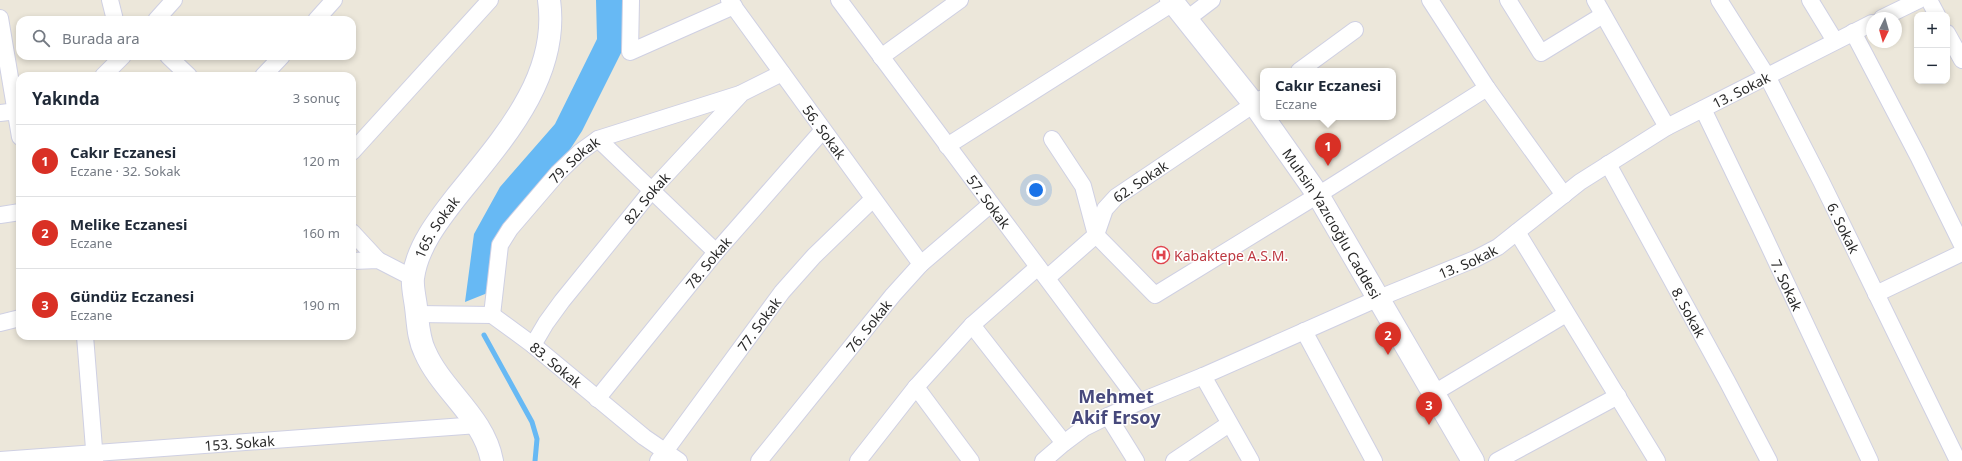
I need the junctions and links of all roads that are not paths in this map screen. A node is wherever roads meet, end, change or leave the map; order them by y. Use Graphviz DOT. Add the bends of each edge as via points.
graph roads {
  1 [pos="110,0"];
  2 [pos="174,0"];
  3 [pos="334,0"];
  4 [pos="490,0"];
  5 [pos="549,0"];
  6 [pos="631,0"];
  7 [pos="839,0"];
  8 [pos="960,0"];
  9 [pos="1212,0"];
  10 [pos="1430,0"];
  11 [pos="1508,0"];
  12 [pos="1595,0"];
  13 [pos="1719,0"];
  14 [pos="1810,0"];
  15 [pos="1929,0"];
  16 [pos="1909,2"];
  17 [pos="732,3"];
  18 [pos="1177,8"];
  19 [pos="1892,12"];
  20 [pos="1935,12"];
  21 [pos="1603,15"];
  22 [pos="114,16"];
  23 [pos="160,16"];
  24 [pos="320,16"];
  25 [pos="0,18"];
  26 [pos="1866,26"];
  27 [pos="1355,30"];
  28 [pos="1853,32"];
  29 [pos="1950,38"];
  30 [pos="1834,41"];
  31 [pos="881,57"];
  32 [pos="119,60"];
  33 [pos="172,60"];
  34 [pos="278,60"];
  35 [pos="1962,60"];
  36 [pos="1303,68"];
  37 [pos="107,72"];
  38 [pos="185,72"];
  39 [pos="267,72"];
  40 [pos="782,73"];
  41 [pos="1767,76"];
  42 [pos="1487,88"];
  43 [pos="742,93"];
  44 [pos="1258,101"];
  45 [pos="16,106"];
  46 [pos="1703,109"];
  47 [pos="16,111"];
  48 [pos="0,113"];
  49 [pos="1270,120"];
  50 [pos="1667,127"];
  51 [pos="823,130"];
  52 [pos="598,139"];
  53 [pos="1052,139"];
  54 [pos="947,146"];
  55 [pos="356,148"];
  56 [pos="1608,164"];
  57 [pos="652,190"];
  58 [pos="1318,195"];
  59 [pos="1564,195"];
  60 [pos="873,199"];
  61 [pos="991,204"];
  62 [pos="16,212"];
  63 [pos="0,214"];
  64 [pos="1518,232"];
  65 [pos="1096,235"];
  66 [pos="356,236"];
  67 [pos="1962,245"];
  68 [pos="716,252"];
  69 [pos="1962,253"];
  70 [pos="378,260"];
  71 [pos="356,261"];
  72 [pos="921,264"];
  73 [pos="1043,273"];
  74 [pos="413,278"];
  75 [pos="1876,294"];
  76 [pos="1379,298"];
  77 [pos="417,314"];
  78 [pos="1566,314"];
  79 [pos="492,315"];
  80 [pos="16,319"];
  81 [pos="0,323"];
  82 [pos="972,325"];
  83 [pos="1304,331"];
  84 [pos="85,340"];
  85 [pos="532,345"];
  86 [pos="1203,376"];
  87 [pos="916,387"];
  88 [pos="1434,393"];
  89 [pos="1618,396"];
  90 [pos="596,399"];
  91 [pos="1139,402"];
  92 [pos="1108,416"];
  93 [pos="1229,424"];
  94 [pos="478,426"];
  95 [pos="1064,443"];
  96 [pos="662,456"];
  97 [pos="94,457"];
  98 [pos="864,458"];
  99 [pos="0,460"];
  100 [pos="492,461"];
  101 [pos="679,461"];
  102 [pos="759,461"];
  103 [pos="971,461"];
  104 [pos="1043,461"];
  105 [pos="1136,461"];
  106 [pos="1174,461"];
  107 [pos="1251,461"];
  108 [pos="1374,461"];
  109 [pos="1473,461"];
  110 [pos="1497,461"];
  111 [pos="1657,461"];
  112 [pos="1769,461"];
  113 [pos="1870,461"];
  114 [pos="1958,461"];
  1 -- 22 [label="street"];
  2 -- 23 [label="street"];
  3 -- 24 [label="street"];
  4 -- 55 [label="street"];
  5 -- 74 [label="main road, 165. Sokak" via="550,33 532,92 504,137 433,228 420,254"];
  6 -- 17 [label="street" via="630,52"];
  7 -- 31 [label="street, 57. Sokak"];
  8 -- 31 [label="street"];
  9 -- 18 [label="street"];
  10 -- 42 [label="street"];
  11 -- 21 [label="street" via="1541,54"];
  12 -- 21 [label="street"];
  13 -- 41 [label="street, 6. Sokak"];
  14 -- 30 [label="street"];
  15 -- 20 [label="street"];
  16 -- 19 [label="street"];
  17 -- 40 [label="street, 56. Sokak"];
  18 -- 44 [label="main road, Muhsin Yazıcıoğlu Caddesi"];
  18 -- 54 [label="street"];
  21 -- 50 [label="street"];
  25 -- 45 [label="street"];
  26 -- 28 [label="street, 13. Sokak"];
  27 -- 36 [label="street"];
  28 -- 30 [label="street, 13. Sokak"];
  28 -- 67 [label="street"];
  29 -- 35 [label="street"];
  30 -- 41 [label="street, 13. Sokak"];
  31 -- 54 [label="street, 57. Sokak"];
  32 -- 37 [label="street"];
  33 -- 38 [label="street"];
  34 -- 39 [label="street"];
  40 -- 43 [label="street, 82. Sokak"];
  40 -- 51 [label="street, 56. Sokak"];
  41 -- 46 [label="street, 13. Sokak"];
  41 -- 75 [label="street, 6. Sokak"];
  42 -- 58 [label="street"];
  42 -- 59 [label="street"];
  43 -- 52 [label="street, 79. Sokak"];
  43 -- 57 [label="street, 82. Sokak"];
  44 -- 65 [label="street, 62. Sokak" via="1116,198 1105,208"];
  46 -- 50 [label="street, 13. Sokak"];
  46 -- 113 [label="street, 7. Sokak"];
  47 -- 48 [label="street"];
  49 -- 58 [label="main road, Muhsin Yazıcıoğlu Caddesi"];
  50 -- 56 [label="street, 13. Sokak"];
  51 -- 60 [label="street, 56. Sokak"];
  51 -- 68 [label="street, 78. Sokak"];
  52 -- 57 [label="street"];
  52 -- 79 [label="street, 79. Sokak" via="558,173 510,229 500,246"];
  53 -- 65 [label="street" via="1083,186"];
  54 -- 61 [label="street, 57. Sokak"];
  56 -- 59 [label="street, 13. Sokak"];
  56 -- 112 [label="street, 8. Sokak"];
  57 -- 68 [label="street"];
  57 -- 85 [label="street, 82. Sokak" via="562,301"];
  58 -- 65 [label="street" via="1155,295"];
  58 -- 76 [label="main road, Muhsin Yazıcıoğlu Caddesi"];
  59 -- 64 [label="street, 13. Sokak"];
  60 -- 72 [label="street, 56. Sokak"];
  60 -- 96 [label="street, 77. Sokak" via="814,256 782,292"];
  61 -- 72 [label="street, 76. Sokak"];
  61 -- 73 [label="street, 57. Sokak"];
  62 -- 63 [label="street"];
  64 -- 76 [label="street, 13. Sokak" via="1498,247 1475,259"];
  64 -- 78 [label="street"];
  65 -- 73 [label="street"];
  66 -- 70 [label="street"];
  68 -- 90 [label="street, 78. Sokak"];
  69 -- 75 [label="street"];
  70 -- 71 [label="street"];
  70 -- 74 [label="street"];
  72 -- 102 [label="street, 76. Sokak" via="893,294"];
  73 -- 82 [label="street"];
  73 -- 91 [label="street, 57. Sokak"];
  74 -- 77 [label="main road, 165. Sokak"];
  75 -- 114 [label="street, 6. Sokak"];
  76 -- 83 [label="street, 13. Sokak"];
  76 -- 88 [label="main road, Muhsin Yazıcıoğlu Caddesi"];
  77 -- 79 [label="street"];
  77 -- 94 [label="main road, 165. Sokak" via="419,336 431,363"];
  78 -- 88 [label="street"];
  78 -- 89 [label="street"];
  79 -- 85 [label="street, 83. Sokak"];
  80 -- 81 [label="street"];
  82 -- 87 [label="street"];
  82 -- 95 [label="street"];
  83 -- 86 [label="street, 13. Sokak"];
  83 -- 108 [label="street"];
  84 -- 97 [label="street"];
  85 -- 90 [label="street, 83. Sokak"];
  86 -- 91 [label="street, 13. Sokak"];
  86 -- 93 [label="street"];
  87 -- 98 [label="street"];
  87 -- 103 [label="street"];
  88 -- 109 [label="main road, Muhsin Yazıcıoğlu Caddesi"];
  89 -- 110 [label="street"];
  89 -- 111 [label="street"];
  90 -- 96 [label="street, 83. Sokak"];
  91 -- 92 [label="street, 13. Sokak"];
  92 -- 95 [label="street, 13. Sokak" via="1084,428"];
  92 -- 105 [label="street"];
  93 -- 106 [label="street"];
  93 -- 107 [label="street"];
  94 -- 97 [label="street, 153. Sokak"];
  94 -- 100 [label="main road, 165. Sokak" via="487,443"];
  95 -- 104 [label="street, 13. Sokak"];
  96 -- 101 [label="street, 83. Sokak"];
  97 -- 99 [label="street, 153. Sokak"];
}
